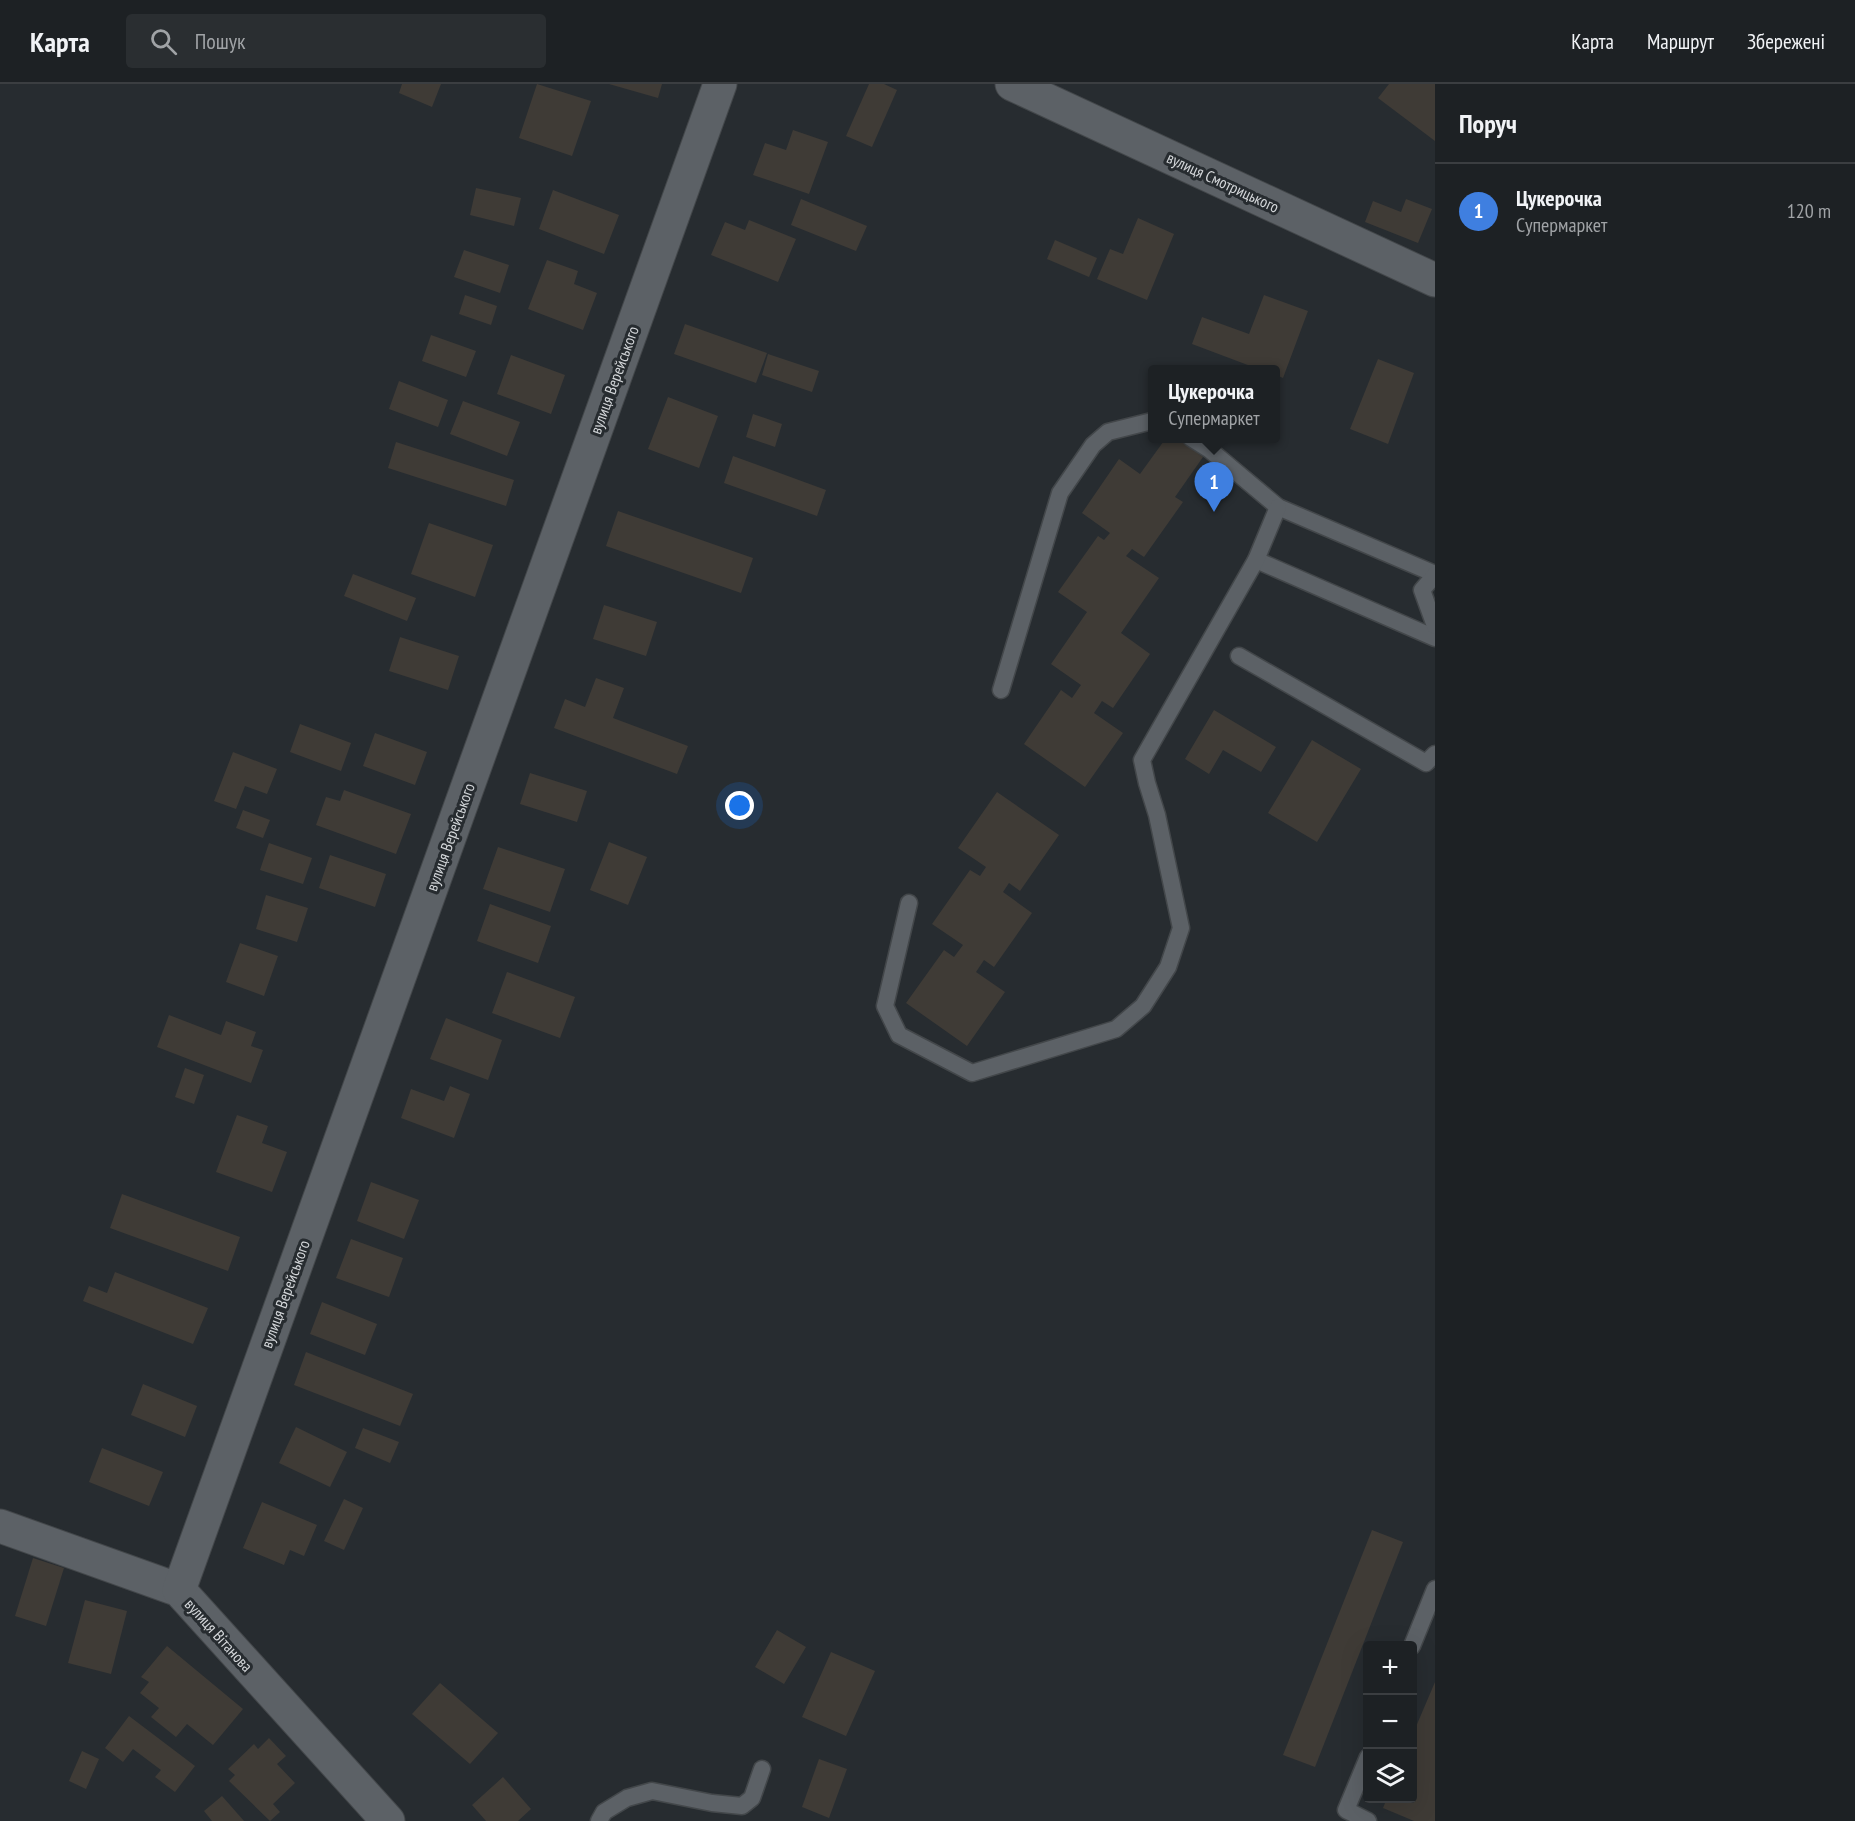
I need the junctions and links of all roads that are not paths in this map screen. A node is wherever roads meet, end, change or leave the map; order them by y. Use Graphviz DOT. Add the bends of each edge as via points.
graph roads {
  1 [pos="720,84"];
  2 [pos="1012,84"];
  3 [pos="1435,280"];
  4 [pos="1148,422"];
  5 [pos="1199,443"];
  6 [pos="1278,507"];
  7 [pos="1256,560"];
  8 [pos="1435,574"];
  9 [pos="1435,627"];
  10 [pos="1435,638"];
  11 [pos="1239,656"];
  12 [pos="1000,690"];
  13 [pos="1435,754"];
  14 [pos="909,903"];
  15 [pos="0,1526"];
  16 [pos="1435,1588"];
  17 [pos="179,1590"];
  18 [pos="1414,1641"];
  19 [pos="762,1769"];
  20 [pos="1363,1769"];
  21 [pos="388,1821"];
  22 [pos="599,1821"];
  23 [pos="1368,1821"];
  1 -- 17 [label="street, вулиця Верейського"];
  2 -- 3 [label="street, вулиця Смотрицького"];
  4 -- 12 [label="lane" via="1108,432 1093,445 1060,493"];
  5 -- 6 [label="lane"];
  6 -- 7 [label="lane"];
  6 -- 8 [label="lane"];
  7 -- 10 [label="lane"];
  7 -- 14 [label="lane" via="1142,760 1181,928 1167,966 1143,1006 1116,1029 972,1073 899,1035 885,1006"];
  8 -- 9 [label="lane" via="1422,590"];
  11 -- 13 [label="lane" via="1426,763"];
  15 -- 17 [label="street, вулиця Вітанова"];
  16 -- 18 [label="lane"];
  17 -- 21 [label="street, вулиця Вітанова"];
  19 -- 22 [label="lane" via="752,1797 742,1806 652,1791 627,1798 604,1812"];
  20 -- 23 [label="lane" via="1346,1810"];
}
